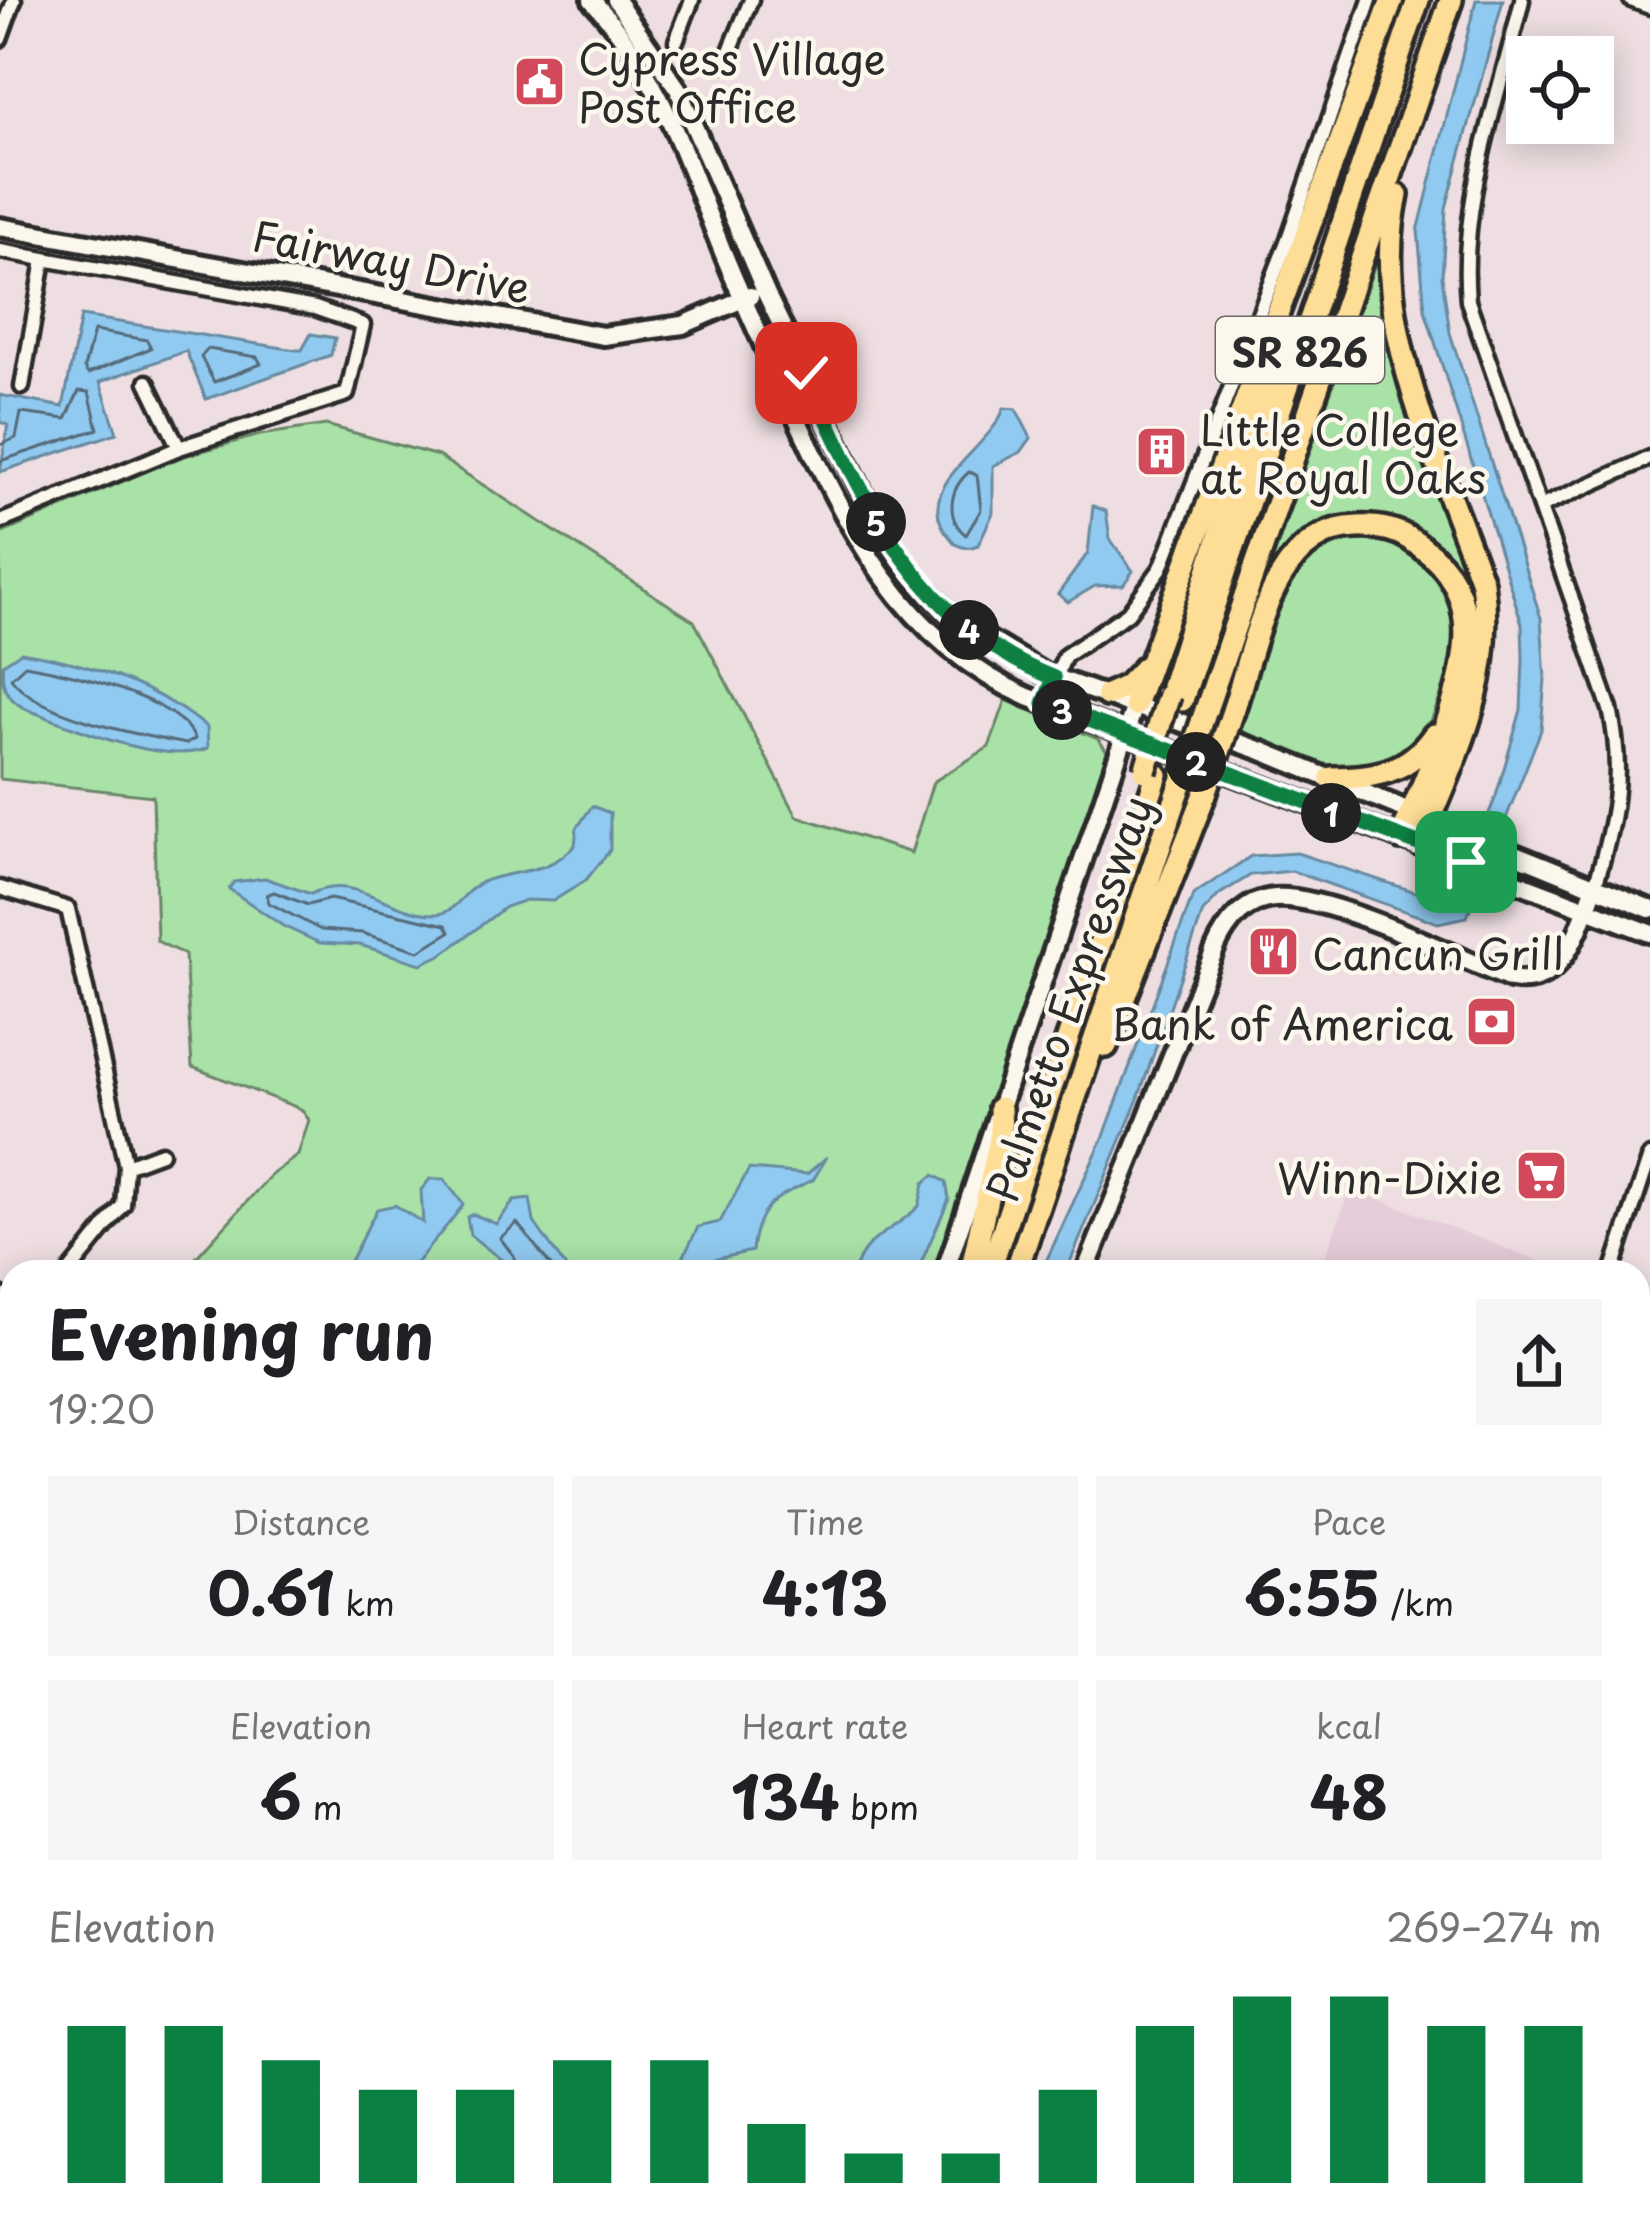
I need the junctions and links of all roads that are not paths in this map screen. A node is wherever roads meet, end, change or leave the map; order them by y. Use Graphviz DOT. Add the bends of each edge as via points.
graph roads {
  1 [pos="14,0"];
  2 [pos="592,0"];
  3 [pos="616,0"];
  4 [pos="692,0"];
  5 [pos="751,0"];
  6 [pos="1370,0"];
  7 [pos="1392,0"];
  8 [pos="1418,0"];
  9 [pos="1440,0"];
  10 [pos="1451,0"];
  11 [pos="1522,0"];
  12 [pos="1631,0"];
  13 [pos="1650,8"];
  14 [pos="0,39"];
  15 [pos="676,41"];
  16 [pos="724,62"];
  17 [pos="1404,141"];
  18 [pos="0,227"];
  19 [pos="0,251"];
  20 [pos="44,260"];
  21 [pos="1300,262"];
  22 [pos="320,286"];
  23 [pos="764,291"];
  24 [pos="742,300"];
  25 [pos="315,308"];
  26 [pos="1333,349"];
  27 [pos="147,382"];
  28 [pos="22,387"];
  29 [pos="179,448"];
  30 [pos="1650,458"];
  31 [pos="1540,507"];
  32 [pos="0,522"];
  33 [pos="1149,662"];
  34 [pos="1054,678"];
  35 [pos="1107,695"];
  36 [pos="1175,698"];
  37 [pos="1044,703"];
  38 [pos="1135,705"];
  39 [pos="1444,720"];
  40 [pos="1126,734"];
  41 [pos="1331,778"];
  42 [pos="1420,818"];
  43 [pos="1411,841"];
  44 [pos="1594,886"];
  45 [pos="0,888"];
  46 [pos="1586,908"];
  47 [pos="1650,909"];
  48 [pos="1650,933"];
  49 [pos="1000,1108"];
  50 [pos="1071,1110"];
  51 [pos="160,1153"];
  52 [pos="1650,1156"];
  53 [pos="126,1166"];
  54 [pos="1645,1190"];
  55 [pos="79,1260"];
  56 [pos="949,1260"];
  57 [pos="974,1260"];
  58 [pos="993,1260"];
  59 [pos="1020,1260"];
  60 [pos="1090,1260"];
  61 [pos="1617,1260"];
  1 -- 14 [label="street"];
  2 -- 24 [label="main road" via="670,112"];
  3 -- 23 [label="main road" via="678,89"];
  4 -- 15 [label="street"];
  5 -- 16 [label="street"];
  6 -- 34 [label="street" via="1163,563 1134,607 1073,649"];
  7 -- 21 [label="highway"];
  8 -- 36 [label="highway, Palmetto Expressway / SR 826"];
  9 -- 26 [label="highway" via="1340,297"];
  10 -- 17 [label="highway, Palmetto Expressway / SR 826"];
  11 -- 31 [label="street" via="1468,222 1465,266 1468,301"];
  12 -- 13 [label="street"];
  17 -- 26 [label="highway, Palmetto Expressway / SR 826"];
  17 -- 42 [label="highway" via="1390,235 1392,313 1482,582 1487,620 1476,707"];
  18 -- 22 [label="main road, Fairway Drive"];
  19 -- 20 [label="street"];
  20 -- 25 [label="street"];
  20 -- 28 [label="street"];
  21 -- 33 [label="highway"];
  21 -- 36 [label="highway"];
  22 -- 24 [label="main road, Fairway Drive" via="603,336 683,325"];
  22 -- 25 [label="street"];
  23 -- 24 [label="main road, Fairway Drive"];
  23 -- 34 [label="main road" via="870,510 911,574 968,630"];
  24 -- 37 [label="main road" via="848,527 883,581 957,655"];
  25 -- 29 [label="street" via="363,325 347,394"];
  26 -- 50 [label="highway, Palmetto Expressway / SR 826, bridge"];
  27 -- 29 [label="street"];
  29 -- 32 [label="street"];
  30 -- 31 [label="street"];
  31 -- 44 [label="street" via="1620,753 1614,821"];
  33 -- 35 [label="highway"];
  33 -- 38 [label="highway"];
  34 -- 35 [label="main road"];
  34 -- 37 [label="street"];
  35 -- 38 [label="main road"];
  36 -- 58 [label="highway, Palmetto Expressway / SR 826"];
  37 -- 40 [label="main road"];
  38 -- 40 [label="main road"];
  38 -- 41 [label="main road"];
  39 -- 41 [label="highway" via="1404,766"];
  39 -- 42 [label="highway"];
  39 -- 50 [label="highway, bridge" via="1465,645 1460,596 1428,550 1401,533 1372,526 1318,537 1281,573 1105,1050"];
  40 -- 43 [label="main road"];
  40 -- 49 [label="main road"];
  41 -- 42 [label="main road"];
  42 -- 43 [label="highway"];
  42 -- 44 [label="main road"];
  43 -- 46 [label="main road"];
  44 -- 46 [label="main road"];
  44 -- 47 [label="main road"];
  45 -- 53 [label="street" via="68,909"];
  46 -- 48 [label="main road"];
  46 -- 60 [label="main road" via="1557,968 1521,981 1308,902 1271,898 1239,913 1214,950"];
  49 -- 56 [label="main road"];
  49 -- 57 [label="highway"];
  50 -- 59 [label="highway, Palmetto Expressway / SR 826"];
  51 -- 53 [label="street"];
  52 -- 54 [label="street"];
  53 -- 55 [label="street" via="123,1205"];
  54 -- 61 [label="street"];
}
